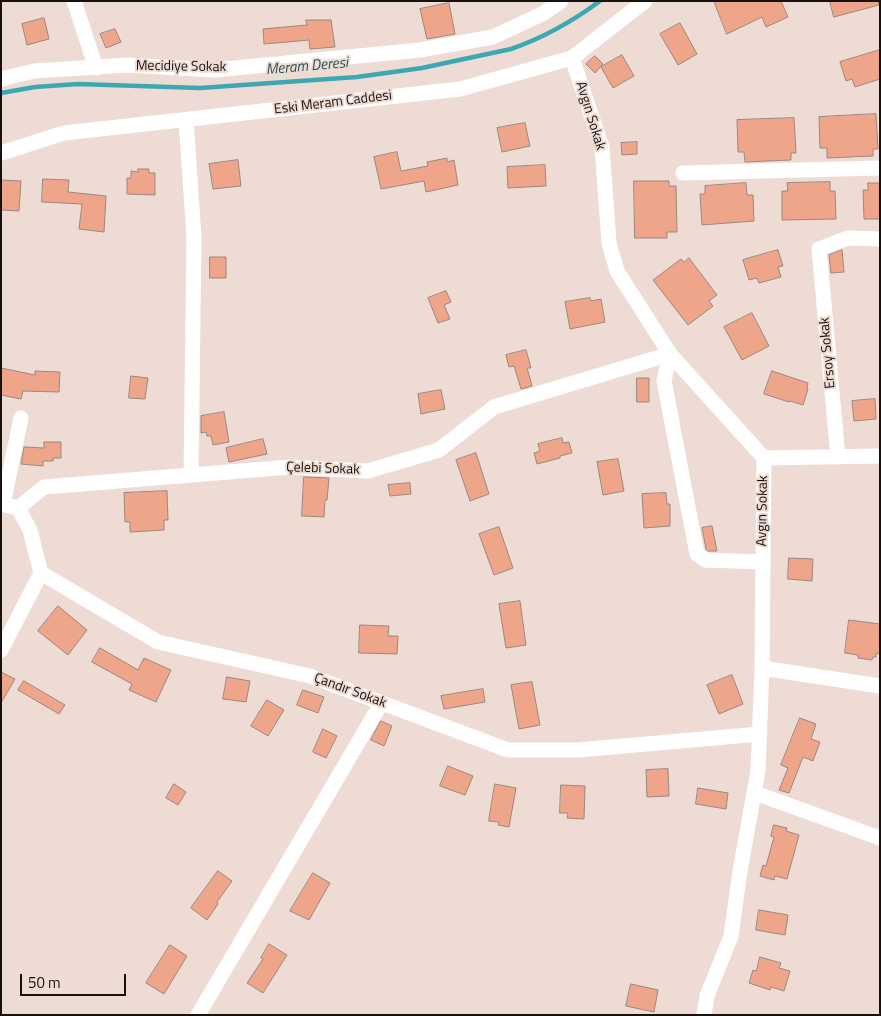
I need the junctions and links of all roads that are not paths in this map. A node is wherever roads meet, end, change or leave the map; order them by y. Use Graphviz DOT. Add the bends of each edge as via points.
graph roads {
  1 [pos="74,1"];
  2 [pos="561,1"];
  3 [pos="645,1"];
  4 [pos="572,58"];
  5 [pos="96,68"];
  6 [pos="1,79"];
  7 [pos="186,120"];
  8 [pos="1,153"];
  9 [pos="880,168"];
  10 [pos="683,173"];
  11 [pos="880,239"];
  12 [pos="670,354"];
  13 [pos="21,418"];
  14 [pos="838,456"];
  15 [pos="880,456"];
  16 [pos="764,458"];
  17 [pos="191,474"];
  18 [pos="2,504"];
  19 [pos="18,508"];
  20 [pos="762,562"];
  21 [pos="40,573"];
  22 [pos="1,650"];
  23 [pos="762,668"];
  24 [pos="880,686"];
  25 [pos="382,702"];
  26 [pos="760,734"];
  27 [pos="755,793"];
  28 [pos="880,838"];
  29 [pos="198,1015"];
  30 [pos="704,1015"];
  1 -- 5 [label="street"];
  2 -- 5 [label="street, Mecidiye Sokak" via="544,13 493,37 420,50 214,70 127,65"];
  3 -- 4 [label="street, Eski Meram Caddesi"];
  4 -- 7 [label="street, Eski Meram Caddesi" via="460,89"];
  4 -- 12 [label="street, Avgın Sokak" via="602,147 609,243 617,271"];
  5 -- 6 [label="street, Mecidiye Sokak" via="34,71"];
  7 -- 8 [label="street, Eski Meram Caddesi" via="64,133"];
  7 -- 17 [label="street" via="194,237"];
  9 -- 10 [label="street"];
  11 -- 14 [label="street, Ersoy Sokak" via="848,238 819,249"];
  12 -- 16 [label="street, Avgın Sokak"];
  12 -- 17 [label="street, Çelebi Sokak" via="494,408 440,450 368,471 290,467"];
  12 -- 20 [label="street" via="664,381 697,554 706,560"];
  13 -- 18 [label="street"];
  14 -- 15 [label="street"];
  14 -- 16 [label="street"];
  16 -- 20 [label="street, Avgın Sokak"];
  17 -- 19 [label="street, Çelebi Sokak" via="44,487"];
  18 -- 19 [label="street"];
  19 -- 21 [label="street" via="30,530"];
  20 -- 23 [label="street, Avgın Sokak"];
  21 -- 22 [label="street"];
  21 -- 25 [label="street, Çandır Sokak" via="158,642 310,676"];
  23 -- 24 [label="street"];
  23 -- 26 [label="street, Avgın Sokak"];
  25 -- 26 [label="street, Çandır Sokak" via="508,750 578,750"];
  25 -- 29 [label="street"];
  26 -- 27 [label="street, Avgın Sokak"];
  27 -- 28 [label="street"];
  27 -- 30 [label="street, Avgın Sokak" via="731,936 707,996"];
}
